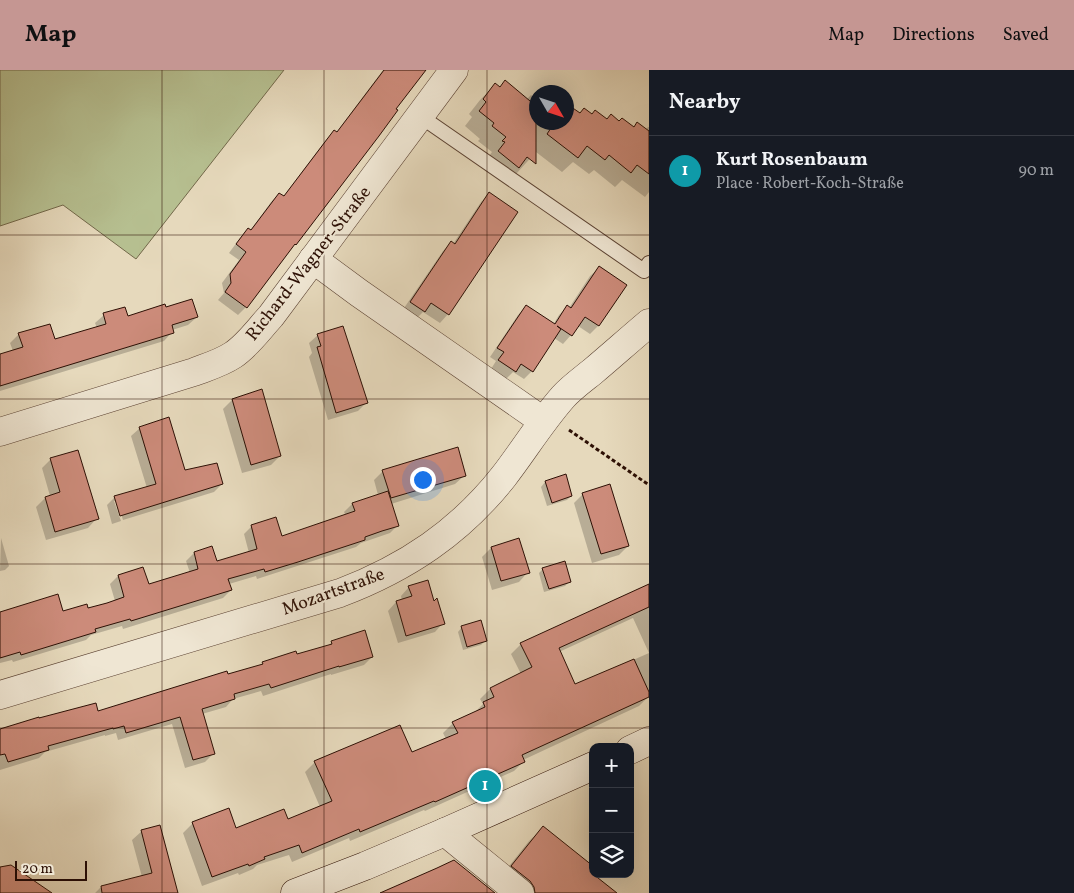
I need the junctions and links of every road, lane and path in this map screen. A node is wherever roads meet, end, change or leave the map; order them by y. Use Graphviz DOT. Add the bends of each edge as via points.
graph roads {
  1 [pos="454,70"];
  2 [pos="420,116"];
  3 [pos="313,259"];
  4 [pos="646,267"];
  5 [pos="649,323"];
  6 [pos="553,421"];
  7 [pos="0,432"];
  8 [pos="649,485"];
  9 [pos="0,695"];
  10 [pos="649,741"];
  11 [pos="634,748"];
  12 [pos="589,768"];
  13 [pos="445,832"];
  14 [pos="296,893"];
  15 [pos="520,893"];
  1 -- 2 [label="street, Richard-Wagner-Straße"];
  2 -- 3 [label="street, Richard-Wagner-Straße"];
  2 -- 4 [label="lane"];
  3 -- 6 [label="street"];
  3 -- 7 [label="street, Richard-Wagner-Straße" via="271,316 233,355 194,372"];
  5 -- 6 [label="street, Mozartstraße" via="565,395"];
  6 -- 8 [label="path"];
  6 -- 9 [label="street, Mozartstraße" via="481,502 435,543 363,584"];
  10 -- 11 [label="street"];
  12 -- 13 [label="street"];
  13 -- 14 [label="street"];
  13 -- 15 [label="street"];
}
